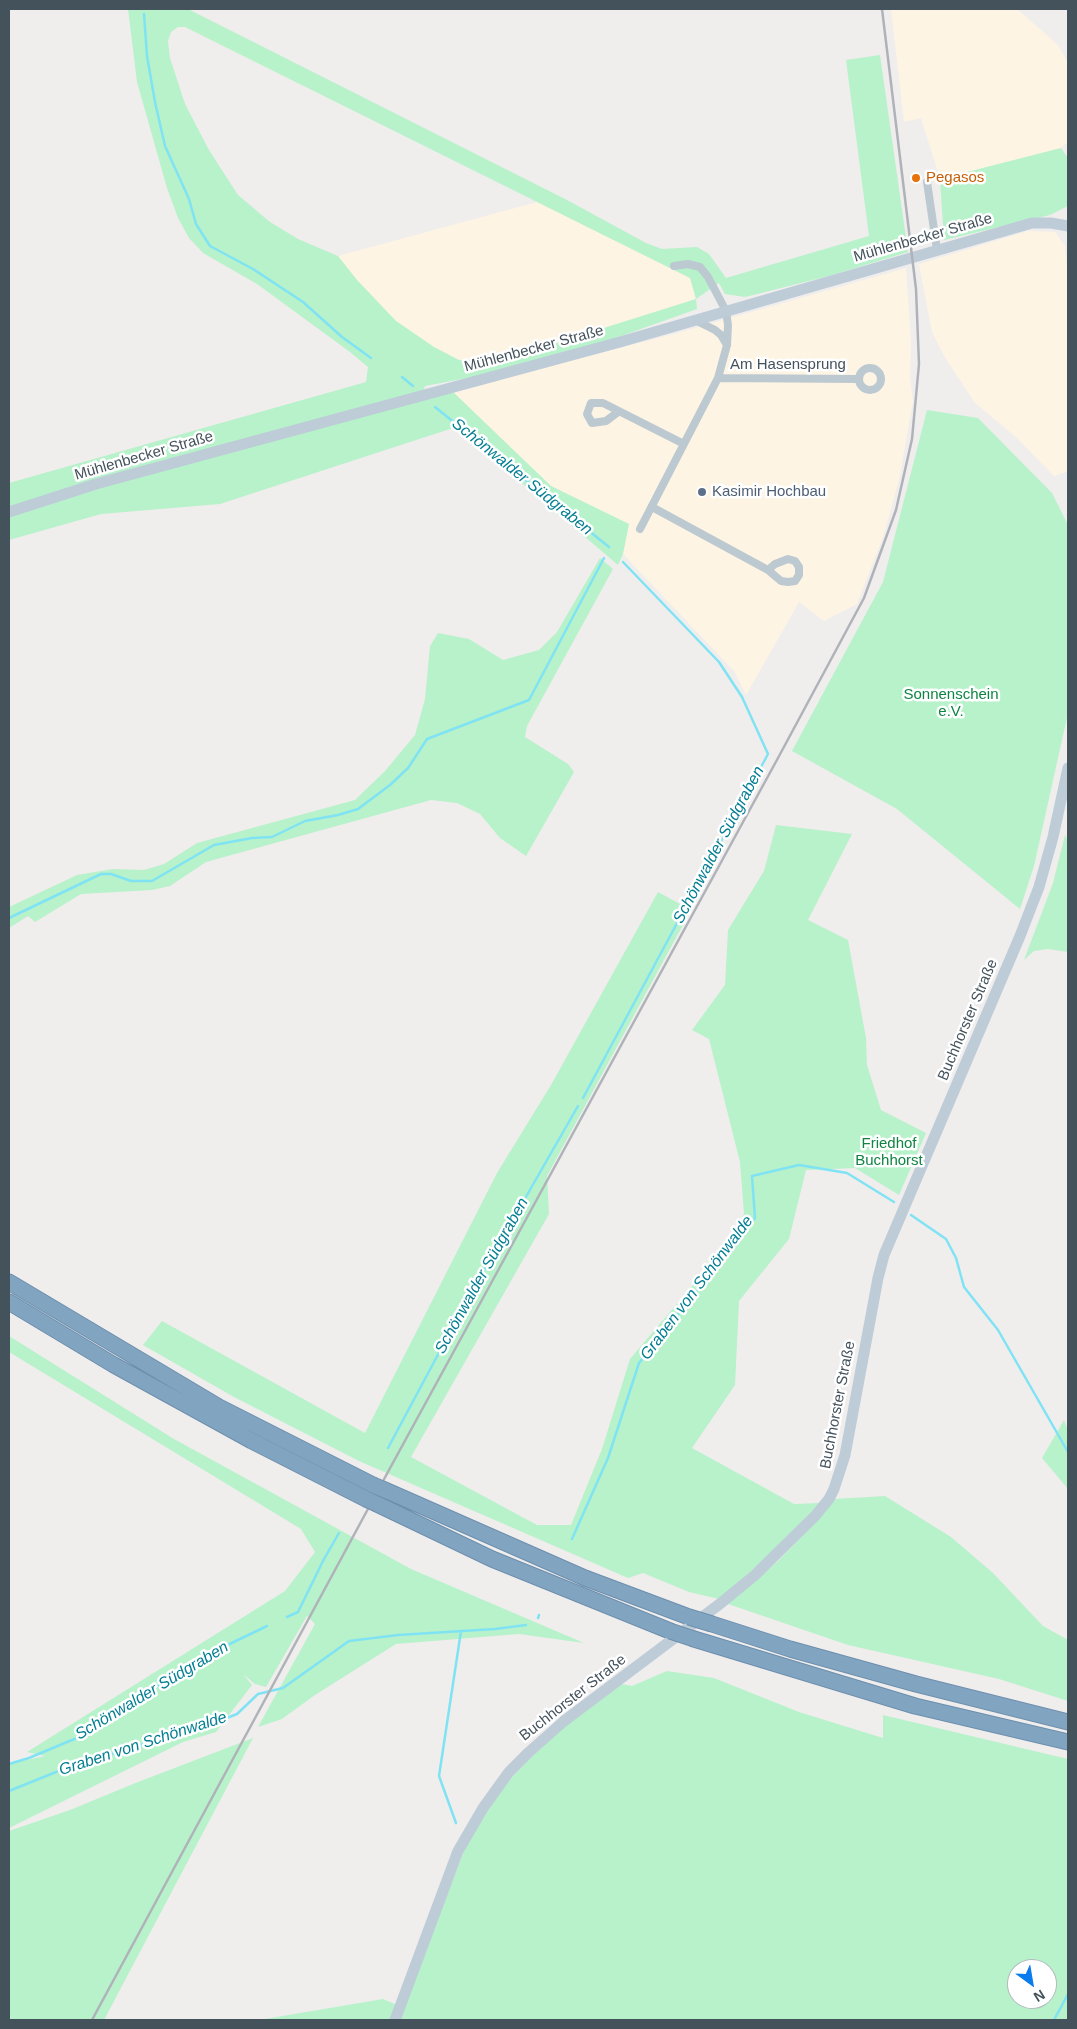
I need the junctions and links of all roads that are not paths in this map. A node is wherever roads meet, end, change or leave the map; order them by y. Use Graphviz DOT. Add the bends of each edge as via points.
graph roads {
  1 [pos="927,182"];
  2 [pos="1068,226"];
  3 [pos="937,250"];
  4 [pos="674,266"];
  5 [pos="726,311"];
  6 [pos="695,320"];
  7 [pos="728,345"];
  8 [pos="718,378"];
  9 [pos="859,379"];
  10 [pos="618,412"];
  11 [pos="682,444"];
  12 [pos="652,507"];
  13 [pos="9,512"];
  14 [pos="640,529"];
  15 [pos="768,570"];
  16 [pos="1068,768"];
  17 [pos="9,1282"];
  18 [pos="9,1302"];
  19 [pos="1068,1722"];
  20 [pos="1068,1742"];
  21 [pos="395,2020"];
  1 -- 3 [label="street"];
  2 -- 3 [label="main road, Mühlenbecker Straße" via="1032,223"];
  3 -- 5 [label="main road, Mühlenbecker Straße"];
  4 -- 5 [label="street" via="688,264 700,267"];
  5 -- 6 [label="main road, Mühlenbecker Straße"];
  5 -- 7 [label="street, Am Hasensprung"];
  6 -- 7 [label="street, Am Hasensprung" via="715,330"];
  6 -- 13 [label="main road, Mühlenbecker Straße" via="96,484"];
  7 -- 8 [label="street, Am Hasensprung"];
  8 -- 9 [label="street, Am Hasensprung"];
  8 -- 11 [label="street, Am Hasensprung"];
  10 -- 11 [label="street"];
  11 -- 12 [label="street, Am Hasensprung"];
  12 -- 14 [label="street, Am Hasensprung"];
  12 -- 15 [label="street"];
  16 -- 21 [label="main road, Buchhorster Straße" via="1054,837 1039,887 884,1255 845,1455 831,1494 755,1575 558,1726 509,1772 482,1808 458,1851"];
  17 -- 19 [label="highway, bridge" via="218,1407 379,1487 576,1574 689,1617 790,1649"];
  18 -- 20 [label="highway, bridge" via="114,1365 252,1441 492,1559 694,1639 915,1706"];
}
